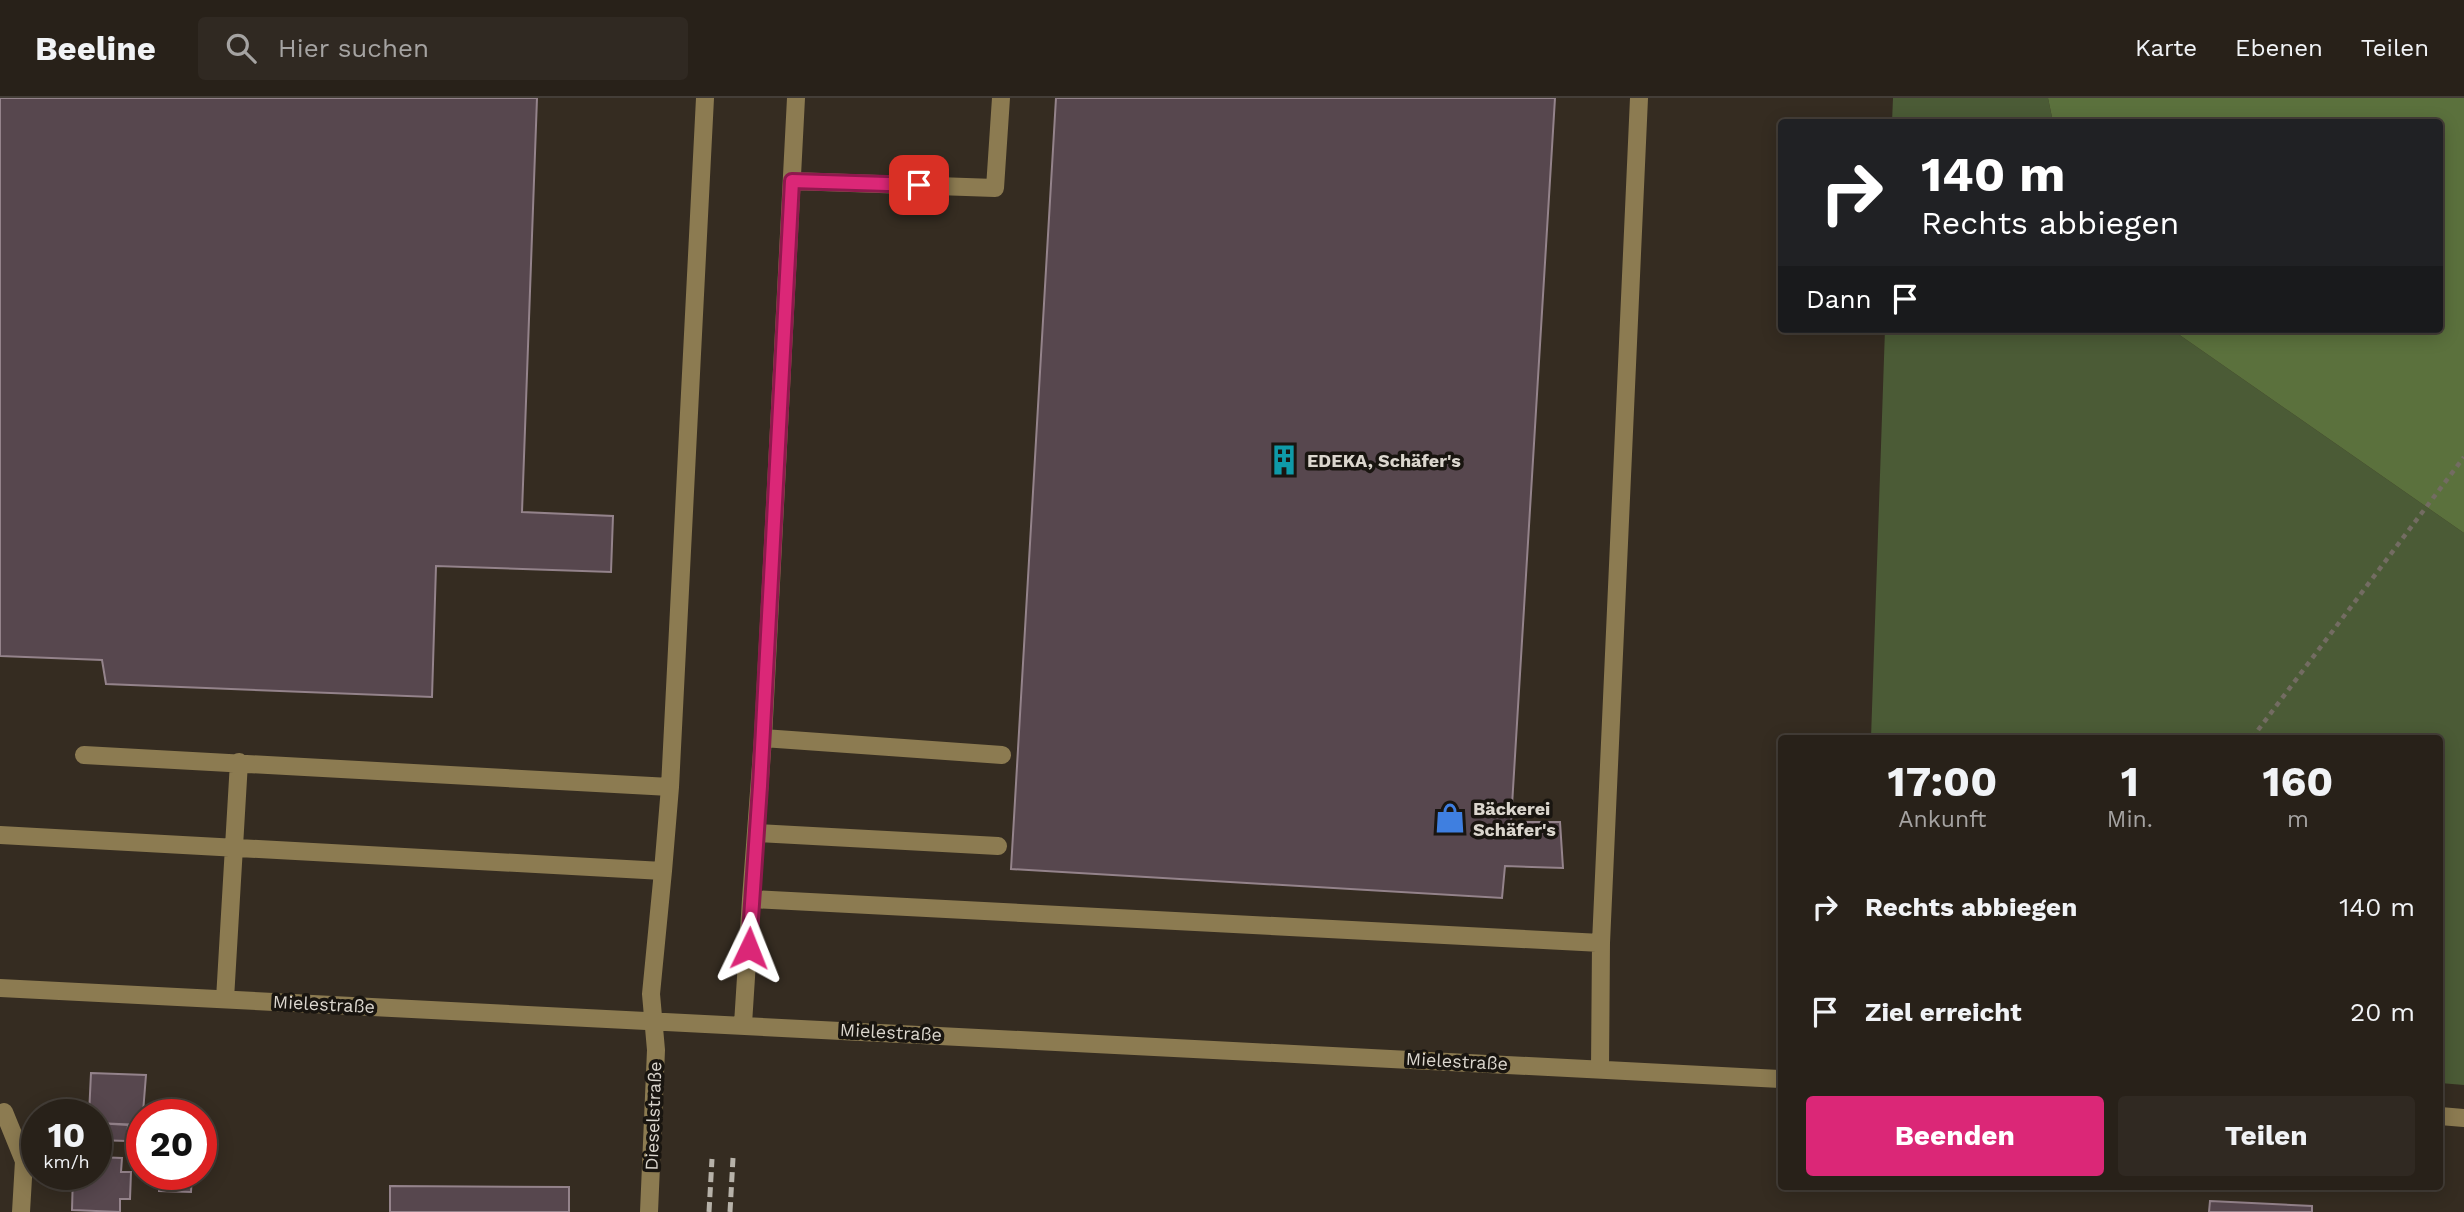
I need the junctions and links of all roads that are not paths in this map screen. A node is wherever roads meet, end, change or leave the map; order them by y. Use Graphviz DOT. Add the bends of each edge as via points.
graph roads {
  1 [pos="705,98"];
  2 [pos="796,98"];
  3 [pos="1000,98"];
  4 [pos="1639,98"];
  5 [pos="792,181"];
  6 [pos="762,738"];
  7 [pos="84,755"];
  8 [pos="1002,755"];
  9 [pos="239,762"];
  10 [pos="670,787"];
  11 [pos="757,833"];
  12 [pos="0,835"];
  13 [pos="998,846"];
  14 [pos="234,848"];
  15 [pos="663,871"];
  16 [pos="751,899"];
  17 [pos="1601,943"];
  18 [pos="0,988"];
  19 [pos="225,999"];
  20 [pos="653,1019"];
  21 [pos="743,1024"];
  22 [pos="1600,1069"];
  23 [pos="1778,1079"];
  24 [pos="4,1112"];
  25 [pos="2443,1116"];
  26 [pos="2464,1118"];
  27 [pos="21,1212"];
  28 [pos="649,1212"];
  1 -- 10 [label="street, Dieselstraße"];
  2 -- 5 [label="street"];
  3 -- 5 [label="street" via="995,188"];
  4 -- 17 [label="street"];
  5 -- 6 [label="street"];
  6 -- 8 [label="street"];
  6 -- 11 [label="street"];
  7 -- 9 [label="street"];
  9 -- 10 [label="street"];
  9 -- 14 [label="street"];
  10 -- 15 [label="street, Dieselstraße"];
  11 -- 13 [label="street"];
  11 -- 16 [label="street"];
  12 -- 14 [label="street"];
  14 -- 15 [label="street"];
  14 -- 19 [label="street"];
  15 -- 20 [label="street, Dieselstraße" via="651,994"];
  16 -- 17 [label="street"];
  16 -- 21 [label="street"];
  17 -- 22 [label="street"];
  18 -- 19 [label="street, Mielestraße"];
  19 -- 20 [label="street, Mielestraße"];
  20 -- 21 [label="street, Mielestraße"];
  20 -- 28 [label="street, Dieselstraße" via="656,1050"];
  21 -- 22 [label="street, Mielestraße"];
  22 -- 23 [label="street, Mielestraße"];
  24 -- 27 [label="street" via="24,1161"];
  25 -- 26 [label="street"];
}
